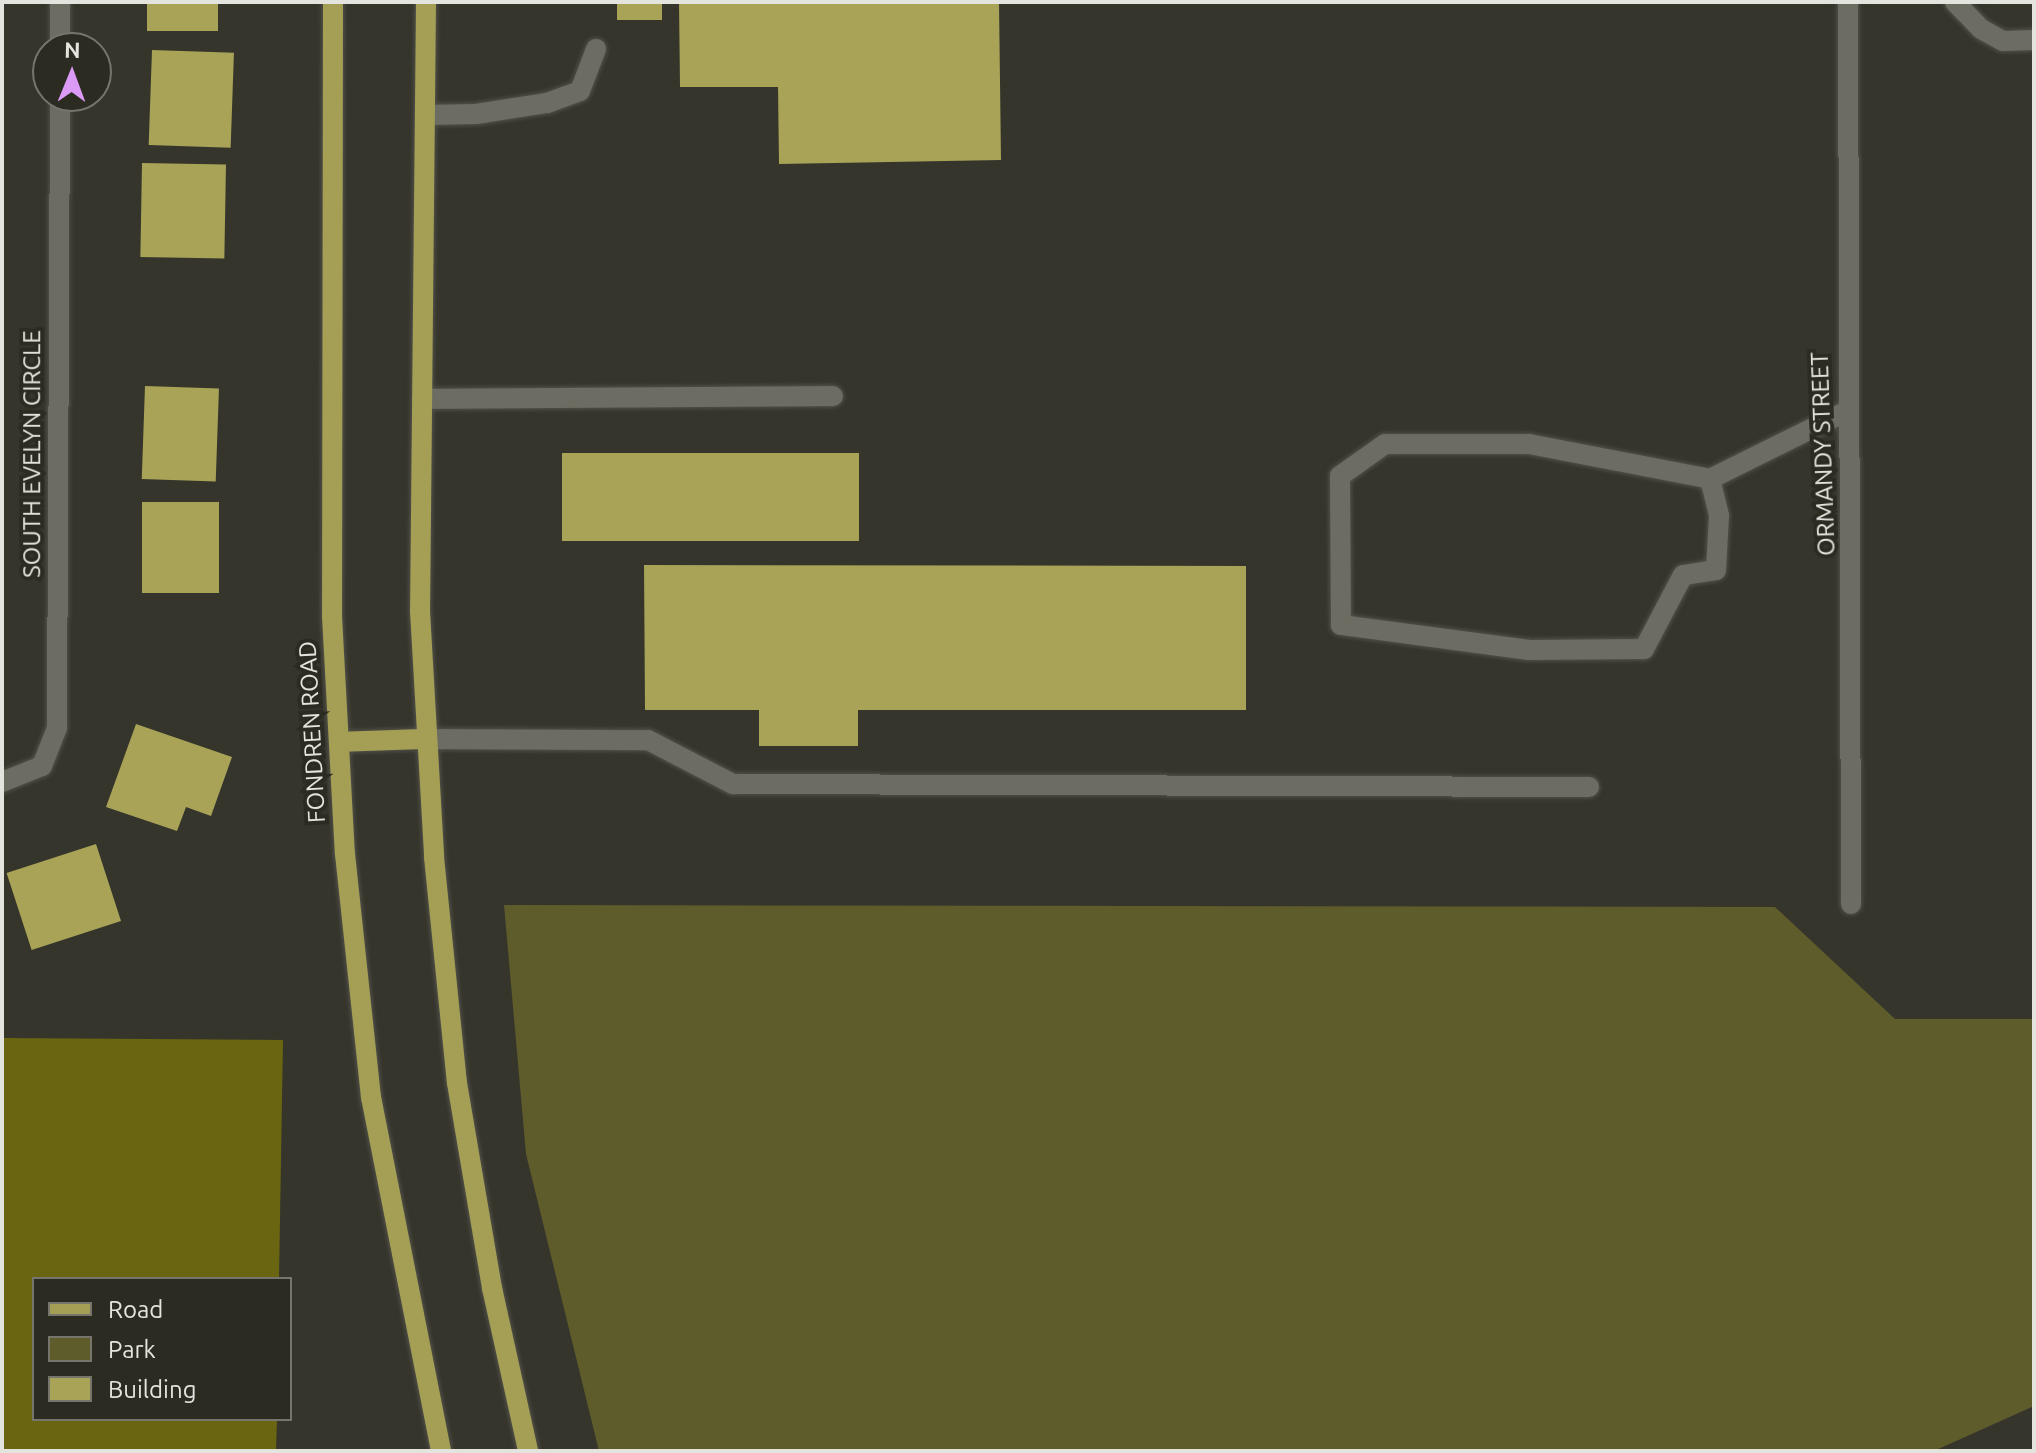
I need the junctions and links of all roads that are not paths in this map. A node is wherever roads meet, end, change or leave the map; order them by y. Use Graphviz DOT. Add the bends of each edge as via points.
graph roads {
  1 [pos="60,2"];
  2 [pos="333,2"];
  3 [pos="426,2"];
  4 [pos="1848,2"];
  5 [pos="1955,2"];
  6 [pos="60,32"];
  7 [pos="2034,40"];
  8 [pos="596,49"];
  9 [pos="60,112"];
  10 [pos="425,115"];
  11 [pos="833,396"];
  12 [pos="422,399"];
  13 [pos="1845,412"];
  14 [pos="1710,479"];
  15 [pos="427,739"];
  16 [pos="339,742"];
  17 [pos="2,782"];
  18 [pos="1589,787"];
  19 [pos="1851,904"];
  20 [pos="441,1451"];
  21 [pos="528,1451"];
  1 -- 6 [label="street"];
  2 -- 16 [label="main road, FONDREN ROAD" via="332,616"];
  3 -- 10 [label="main road"];
  4 -- 13 [label="street, ORMANDY STREET"];
  5 -- 7 [label="street" via="1981,29 2003,41"];
  8 -- 10 [label="street" via="580,91 547,103 476,114"];
  9 -- 17 [label="street, SOUTH EVELYN CIRCLE" via="57,728 42,766"];
  10 -- 12 [label="main road"];
  11 -- 12 [label="street"];
  12 -- 15 [label="main road" via="420,611"];
  13 -- 14 [label="street"];
  13 -- 19 [label="street, ORMANDY STREET" via="1853,519"];
  14 -- 14 [label="street" via="1719,516 1716,570 1683,575 1644,649 1529,650 1341,625 1340,476 1385,444 1529,444"];
  15 -- 16 [label="main road"];
  15 -- 18 [label="street" via="648,740 733,784"];
  15 -- 21 [label="main road" via="457,1083 492,1288"];
  16 -- 20 [label="main road, FONDREN ROAD" via="345,854 371,1097"];
}
